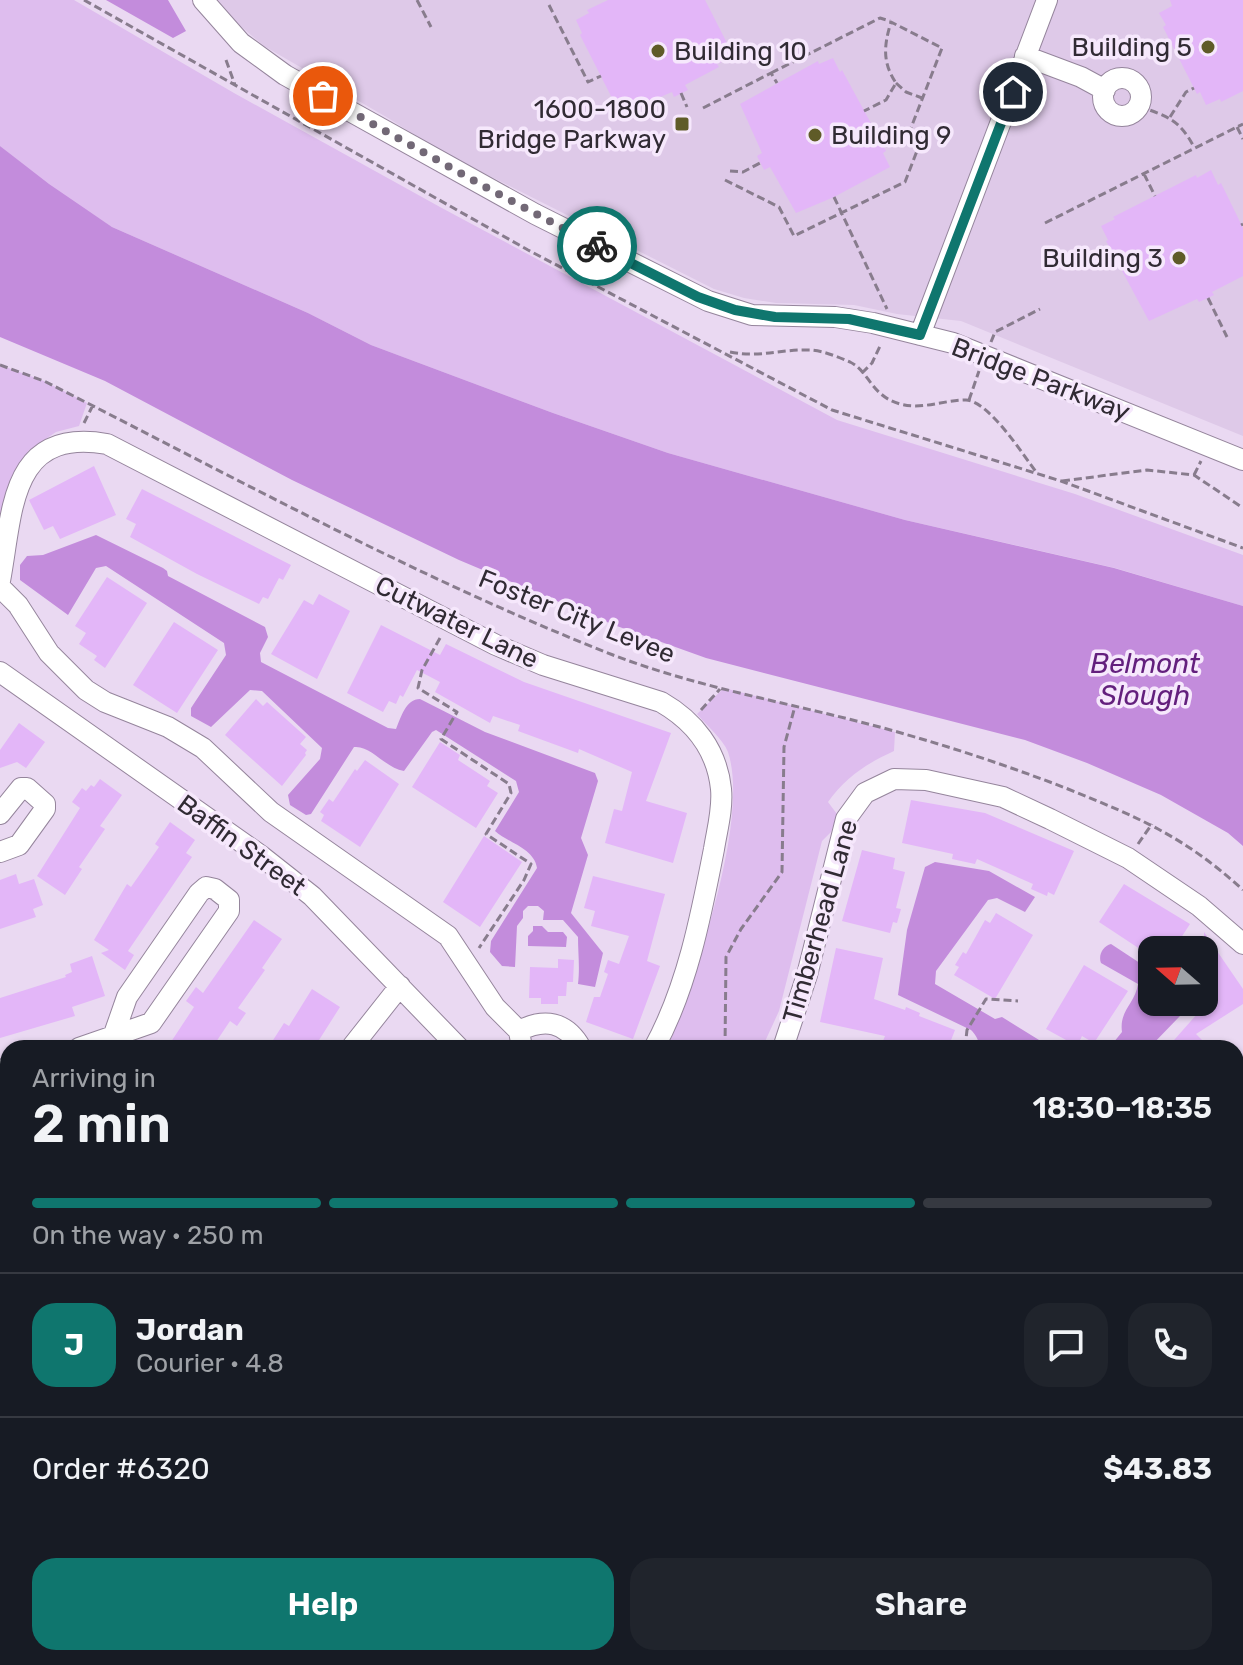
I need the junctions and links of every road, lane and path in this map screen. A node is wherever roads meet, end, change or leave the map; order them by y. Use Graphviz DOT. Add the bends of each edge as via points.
graph roads {
  1 [pos="84,0"];
  2 [pos="203,0"];
  3 [pos="417,0"];
  4 [pos="1047,0"];
  5 [pos="549,5"];
  6 [pos="891,22"];
  7 [pos="431,27"];
  8 [pos="1025,56"];
  9 [pos="226,60"];
  10 [pos="771,73"];
  11 [pos="601,76"];
  12 [pos="777,83"];
  13 [pos="896,83"];
  14 [pos="235,85"];
  15 [pos="1194,88"];
  16 [pos="681,93"];
  17 [pos="922,98"];
  18 [pos="1139,106"];
  19 [pos="687,107"];
  20 [pos="703,108"];
  21 [pos="864,111"];
  22 [pos="1170,117"];
  23 [pos="1243,124"];
  24 [pos="1237,127"];
  25 [pos="1243,139"];
  26 [pos="1194,147"];
  27 [pos="760,163"];
  28 [pos="730,171"];
  29 [pos="1143,174"];
  30 [pos="725,180"];
  31 [pos="1155,196"];
  32 [pos="834,197"];
  33 [pos="842,213"];
  34 [pos="1045,223"];
  35 [pos="1208,298"];
  36 [pos="1040,309"];
  37 [pos="885,325"];
  38 [pos="920,335"];
  39 [pos="1227,337"];
  40 [pos="724,351"];
  41 [pos="985,355"];
  42 [pos="0,365"];
  43 [pos="862,373"];
  44 [pos="969,400"];
  45 [pos="1243,460"];
  46 [pos="1037,473"];
  47 [pos="1061,481"];
  48 [pos="1243,508"];
  49 [pos="1243,548"];
  50 [pos="0,584"];
  51 [pos="450,621"];
  52 [pos="0,672"];
  53 [pos="721,688"];
  54 [pos="795,706"];
  55 [pos="690,722"];
  56 [pos="0,814"];
  57 [pos="1152,824"];
  58 [pos="0,852"];
  59 [pos="1128,858"];
  60 [pos="1243,890"];
  61 [pos="1243,944"];
  62 [pos="468,965"];
  63 [pos="400,986"];
  64 [pos="1018,1001"];
  65 [pos="113,1037"];
  66 [pos="104,1040"];
  67 [pos="357,1040"];
  68 [pos="451,1040"];
  69 [pos="520,1040"];
  70 [pos="574,1040"];
  71 [pos="658,1040"];
  72 [pos="725,1040"];
  73 [pos="786,1040"];
  74 [pos="966,1040"];
  1 -- 14 [label="path"];
  2 -- 37 [label="street, Bridge Parkway" via="241,43 285,75 512,202 698,297 752,315 835,317"];
  3 -- 7 [label="path"];
  4 -- 8 [label="street"];
  5 -- 11 [label="path" via="588,82"];
  6 -- 10 [label="path" via="880,18"];
  6 -- 13 [label="path" via="884,51"];
  6 -- 17 [label="path" via="942,48"];
  8 -- 18 [label="street" via="1105,90 1104,103 1117,116 1130,115"];
  8 -- 38 [label="street"];
  9 -- 14 [label="path"];
  10 -- 12 [label="path"];
  10 -- 20 [label="path"];
  13 -- 17 [label="path"];
  13 -- 21 [label="path" via="886,100"];
  14 -- 40 [label="path" via="553,264"];
  15 -- 22 [label="path"];
  16 -- 19 [label="path"];
  17 -- 33 [label="path" via="909,133 922,138 905,182"];
  18 -- 22 [label="path"];
  22 -- 26 [label="path" via="1183,126"];
  23 -- 24 [label="path"];
  24 -- 25 [label="path"];
  24 -- 26 [label="path"];
  26 -- 29 [label="path"];
  27 -- 28 [label="path" via="743,172"];
  29 -- 31 [label="path"];
  29 -- 34 [label="path"];
  30 -- 33 [label="path" via="779,207 794,236"];
  32 -- 33 [label="path"];
  33 -- 37 [label="path" via="885,302"];
  35 -- 39 [label="path"];
  36 -- 41 [label="path" via="995,332"];
  37 -- 38 [label="street, Bridge Parkway"];
  37 -- 43 [label="path" via="881,345"];
  38 -- 41 [label="street, Bridge Parkway"];
  40 -- 43 [label="path" via="751,356 818,351 852,363"];
  40 -- 46 [label="path" via="832,410"];
  41 -- 44 [label="path"];
  41 -- 45 [label="street, Bridge Parkway"];
  42 -- 53 [label="path, Foster City Levee" via="44,381 251,489 514,613 614,655"];
  43 -- 44 [label="path" via="872,387 897,403 914,407"];
  44 -- 46 [label="path" via="991,414"];
  46 -- 47 [label="path"];
  47 -- 48 [label="path" via="1147,470 1194,475"];
  47 -- 49 [label="path"];
  50 -- 51 [label="street, Cutwater Lane" via="23,472 49,449 88,440 107,444"];
  50 -- 62 [label="street, Cutwater Lane" via="49,653 86,690 203,748 271,812 448,936"];
  51 -- 55 [label="street, Cutwater Lane" via="543,665 661,702"];
  51 -- 62 [label="path" via="422,670 418,688 457,712 441,739 509,784 511,793 486,834 531,864"];
  52 -- 63 [label="street, Baffin Street" via="260,855 312,896"];
  53 -- 54 [label="path, Foster City Levee"];
  53 -- 55 [label="path"];
  54 -- 57 [label="path, Foster City Levee" via="1018,770"];
  54 -- 72 [label="path" via="784,747 782,872 726,957"];
  55 -- 71 [label="street, Cutwater Lane" via="713,758 722,805 679,992"];
  56 -- 58 [label="street" via="21,788 45,804 19,845"];
  57 -- 59 [label="path"];
  57 -- 60 [label="path, Foster City Levee" via="1187,844"];
  59 -- 61 [label="street, Timberhead Lane" via="1199,906"];
  59 -- 73 [label="street, Timberhead Lane" via="1003,797 911,778 880,784 865,793 846,819"];
  62 -- 69 [label="street, Cutwater Lane"];
  63 -- 67 [label="street"];
  63 -- 68 [label="street, Baffin Street"];
  64 -- 74 [label="path" via="986,999"];
  65 -- 65 [label="street" via="151,1023 229,911 229,900 215,889 206,887 199,893 127,997"];
  65 -- 66 [label="street"];
  69 -- 70 [label="street" via="534,1023 554,1024"];
}
